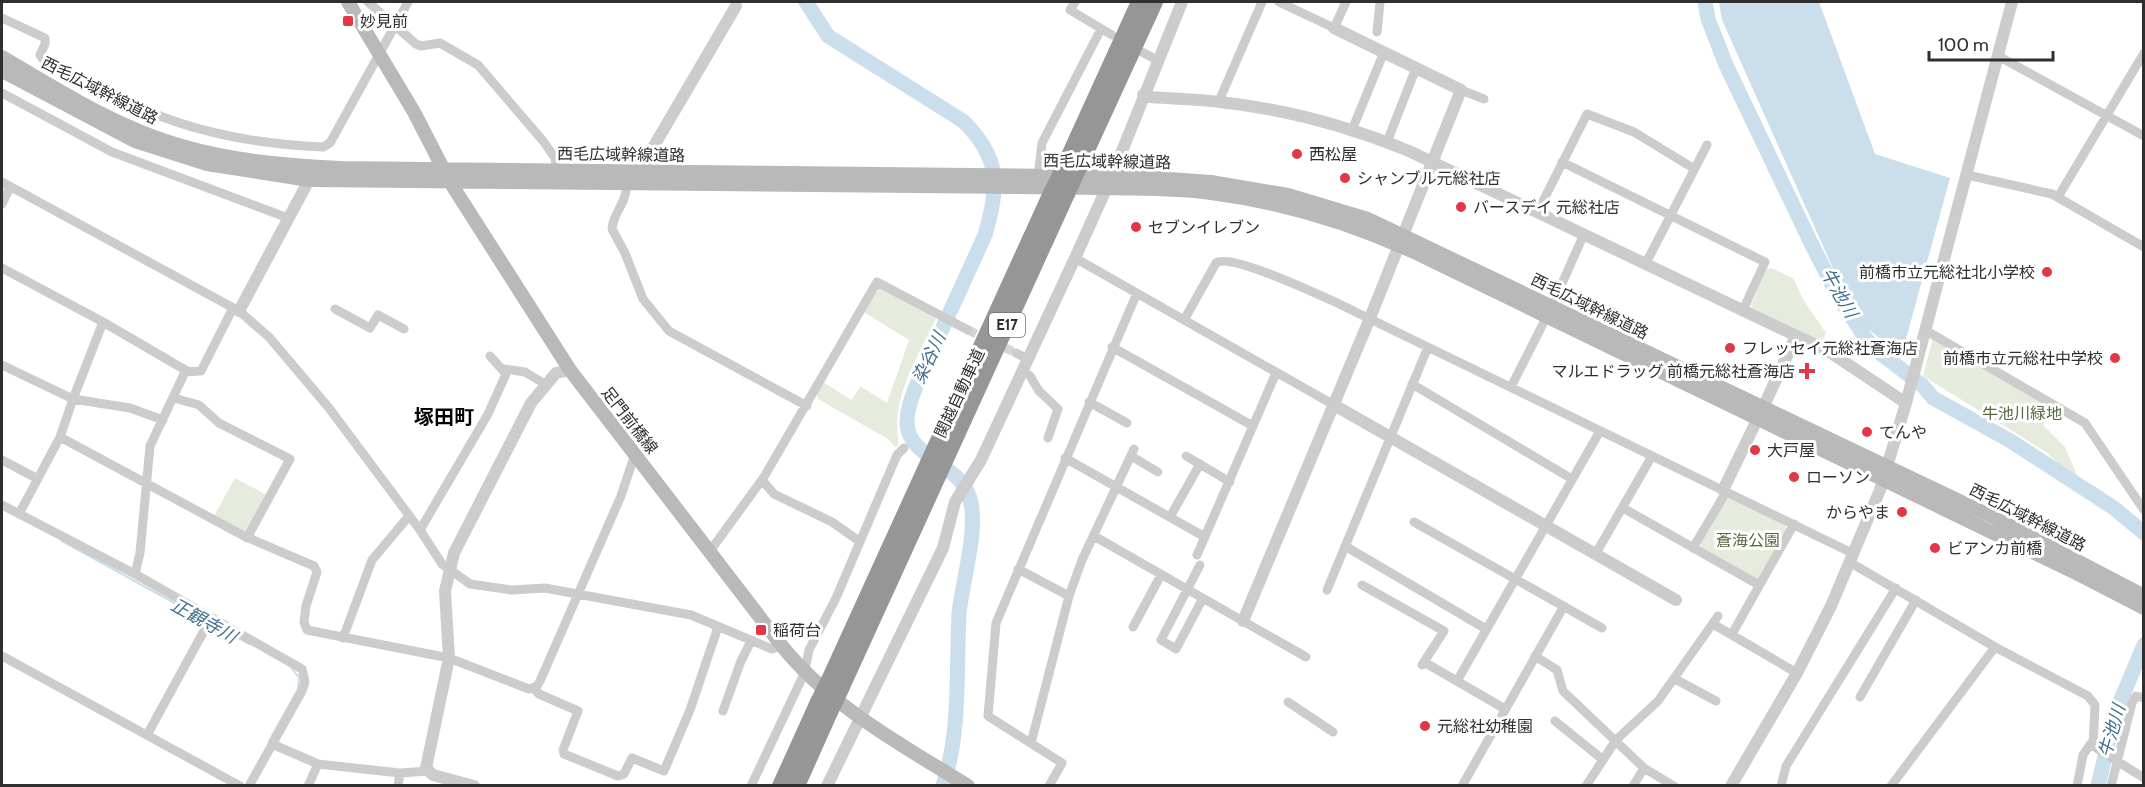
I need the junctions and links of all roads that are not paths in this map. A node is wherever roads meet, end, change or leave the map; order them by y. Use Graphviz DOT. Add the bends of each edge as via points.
graph roads {
  1 [pos="368,2"];
  2 [pos="408,2"];
  3 [pos="1075,2"];
  4 [pos="1139,2"];
  5 [pos="1155,2"];
  6 [pos="1182,2"];
  7 [pos="1262,2"];
  8 [pos="1280,2"];
  9 [pos="1346,2"];
  10 [pos="1380,2"];
  11 [pos="2012,2"];
  12 [pos="351,3"];
  13 [pos="736,6"];
  14 [pos="2,18"];
  15 [pos="395,26"];
  16 [pos="1334,28"];
  17 [pos="1101,29"];
  18 [pos="1377,32"];
  19 [pos="1112,35"];
  20 [pos="1142,52"];
  21 [pos="1384,52"];
  22 [pos="379,53"];
  23 [pos="2144,53"];
  24 [pos="1998,56"];
  25 [pos="2,57"];
  26 [pos="1157,60"];
  27 [pos="1416,68"];
  28 [pos="2,71"];
  29 [pos="1461,90"];
  30 [pos="2,93"];
  31 [pos="1143,95"];
  32 [pos="1484,99"];
  33 [pos="1220,102"];
  34 [pos="2106,114"];
  35 [pos="1352,130"];
  36 [pos="2144,136"];
  37 [pos="1388,142"];
  38 [pos="1707,145"];
  39 [pos="1434,161"];
  40 [pos="1562,162"];
  41 [pos="442,168"];
  42 [pos="1693,168"];
  43 [pos="556,170"];
  44 [pos="647,171"];
  45 [pos="1069,171"];
  46 [pos="1967,175"];
  47 [pos="1038,177"];
  48 [pos="309,180"];
  49 [pos="982,180"];
  50 [pos="1006,181"];
  51 [pos="450,182"];
  52 [pos="1109,182"];
  53 [pos="6,184"];
  54 [pos="626,184"];
  55 [pos="2058,197"];
  56 [pos="2,204"];
  57 [pos="1538,211"];
  58 [pos="1670,214"];
  59 [pos="288,218"];
  60 [pos="1584,234"];
  61 [pos="1402,240"];
  62 [pos="2144,247"];
  63 [pos="1075,258"];
  64 [pos="1646,263"];
  65 [pos="2,268"];
  66 [pos="1137,293"];
  67 [pos="335,309"];
  68 [pos="236,310"];
  69 [pos="1743,310"];
  70 [pos="1549,311"];
  71 [pos="1370,318"];
  72 [pos="1184,320"];
  73 [pos="103,322"];
  74 [pos="404,328"];
  75 [pos="968,330"];
  76 [pos="1925,330"];
  77 [pos="1796,336"];
  78 [pos="1112,347"];
  79 [pos="1428,347"];
  80 [pos="1016,353"];
  81 [pos="490,356"];
  82 [pos="2,365"];
  83 [pos="1025,365"];
  84 [pos="504,369"];
  85 [pos="570,370"];
  86 [pos="187,371"];
  87 [pos="1276,373"];
  88 [pos="545,384"];
  89 [pos="1412,384"];
  90 [pos="1511,387"];
  91 [pos="174,398"];
  92 [pos="73,399"];
  93 [pos="1089,402"];
  94 [pos="1906,403"];
  95 [pos="1334,405"];
  96 [pos="807,406"];
  97 [pos="1760,413"];
  98 [pos="163,420"];
  99 [pos="1127,423"];
  100 [pos="1253,426"];
  101 [pos="1600,431"];
  102 [pos="60,437"];
  103 [pos="1390,437"];
  104 [pos="1048,438"];
  105 [pos="904,448"];
  106 [pos="635,454"];
  107 [pos="1186,456"];
  108 [pos="1652,456"];
  109 [pos="1065,458"];
  110 [pos="2,460"];
  111 [pos="1200,464"];
  112 [pos="1158,472"];
  113 [pos="1886,473"];
  114 [pos="38,479"];
  115 [pos="1572,479"];
  116 [pos="762,480"];
  117 [pos="146,482"];
  118 [pos="1230,482"];
  119 [pos="1117,487"];
  120 [pos="1724,490"];
  121 [pos="2,505"];
  122 [pos="1623,508"];
  123 [pos="2144,510"];
  124 [pos="19,514"];
  125 [pos="409,516"];
  126 [pos="1170,517"];
  127 [pos="1414,522"];
  128 [pos="1794,524"];
  129 [pos="1545,526"];
  130 [pos="420,530"];
  131 [pos="1094,536"];
  132 [pos="1205,537"];
  133 [pos="247,538"];
  134 [pos="860,541"];
  135 [pos="1345,546"];
  136 [pos="1694,548"];
  137 [pos="710,551"];
  138 [pos="1595,555"];
  139 [pos="1852,559"];
  140 [pos="449,569"];
  141 [pos="1018,569"];
  142 [pos="135,574"];
  143 [pos="1161,575"];
  144 [pos="1515,578"];
  145 [pos="1362,585"];
  146 [pos="1759,585"];
  147 [pos="1896,588"];
  148 [pos="1186,589"];
  149 [pos="1327,590"];
  150 [pos="578,594"];
  151 [pos="1069,596"];
  152 [pos="1203,598"];
  153 [pos="1676,600"];
  154 [pos="1916,600"];
  155 [pos="2142,604"];
  156 [pos="1564,606"];
  157 [pos="211,618"];
  158 [pos="1243,621"];
  159 [pos="718,627"];
  160 [pos="1133,627"];
  161 [pos="1602,628"];
  162 [pos="1486,629"];
  163 [pos="1732,634"];
  164 [pos="344,638"];
  165 [pos="751,641"];
  166 [pos="782,646"];
  167 [pos="1995,647"];
  168 [pos="2,656"];
  169 [pos="1306,657"];
  170 [pos="1535,657"];
  171 [pos="448,658"];
  172 [pos="1797,673"];
  173 [pos="804,674"];
  174 [pos="1675,680"];
  175 [pos="1456,681"];
  176 [pos="534,688"];
  177 [pos="1860,697"];
  178 [pos="2144,698"];
  179 [pos="1716,700"];
  180 [pos="1288,702"];
  181 [pos="824,707"];
  182 [pos="1505,709"];
  183 [pos="723,711"];
  184 [pos="860,718"];
  185 [pos="1555,721"];
  186 [pos="1333,732"];
  187 [pos="147,735"];
  188 [pos="1616,740"];
  189 [pos="1031,743"];
  190 [pos="272,744"];
  191 [pos="2094,746"];
  192 [pos="1602,759"];
  193 [pos="2114,760"];
  194 [pos="318,764"];
  195 [pos="1644,768"];
  196 [pos="428,771"];
  197 [pos="400,773"];
  198 [pos="2144,778"];
  199 [pos="963,783"];
  200 [pos="240,786"];
  201 [pos="249,786"];
  202 [pos="308,786"];
  203 [pos="398,786"];
  204 [pos="474,786"];
  205 [pos="750,786"];
  206 [pos="780,786"];
  207 [pos="796,786"];
  208 [pos="827,786"];
  209 [pos="1049,786"];
  210 [pos="1462,786"];
  211 [pos="1586,786"];
  212 [pos="1633,786"];
  213 [pos="1674,786"];
  214 [pos="1731,786"];
  215 [pos="1781,786"];
  216 [pos="1891,786"];
  217 [pos="2077,786"];
  218 [pos="2111,786"];
  1 -- 15 [label="street"];
  2 -- 15 [label="street"];
  3 -- 17 [label="street" via="1070,10"];
  4 -- 45 [label="highway, 関越自動車道 / E17"];
  5 -- 45 [label="highway, 関越自動車道 / E17"];
  6 -- 26 [label="street"];
  7 -- 33 [label="street"];
  8 -- 16 [label="street"];
  9 -- 16 [label="street"];
  10 -- 18 [label="street"];
  11 -- 24 [label="street"];
  12 -- 22 [label="main road, 足門前橋線"];
  13 -- 44 [label="street" via="651,151"];
  14 -- 22 [label="street" via="45,38 40,55 43,59 116,99 194,129 272,144 323,147 330,143"];
  15 -- 22 [label="street"];
  15 -- 43 [label="street" via="421,46 440,43 478,65 543,141 555,158"];
  16 -- 21 [label="street"];
  17 -- 19 [label="street"];
  17 -- 47 [label="street" via="1042,143"];
  20 -- 26 [label="street"];
  21 -- 27 [label="street"];
  21 -- 35 [label="street"];
  22 -- 41 [label="main road, 足門前橋線"];
  23 -- 34 [label="street"];
  24 -- 34 [label="street"];
  24 -- 46 [label="street"];
  25 -- 41 [label="main road, 西毛広域幹線道路" via="139,131 209,153 292,165"];
  26 -- 31 [label="street"];
  27 -- 29 [label="street"];
  27 -- 37 [label="street"];
  28 -- 48 [label="main road, 西毛広域幹線道路" via="135,141 207,164"];
  29 -- 32 [label="street"];
  29 -- 39 [label="street"];
  30 -- 59 [label="street" via="112,152"];
  31 -- 33 [label="street"];
  31 -- 52 [label="street"];
  33 -- 35 [label="street" via="1277,111"];
  34 -- 36 [label="street"];
  34 -- 55 [label="street"];
  35 -- 37 [label="street"];
  37 -- 39 [label="street"];
  38 -- 42 [label="street"];
  39 -- 57 [label="street"];
  39 -- 61 [label="street"];
  40 -- 42 [label="street" via="1583,117 1590,114 1634,132"];
  40 -- 57 [label="street"];
  40 -- 58 [label="street"];
  41 -- 43 [label="main road, 西毛広域幹線道路"];
  41 -- 51 [label="main road, 足門前橋線"];
  42 -- 58 [label="street"];
  43 -- 44 [label="main road, 西毛広域幹線道路"];
  44 -- 49 [label="main road, 西毛広域幹線道路"];
  45 -- 181 [label="highway, 関越自動車道 / E17, bridge"];
  46 -- 55 [label="street"];
  46 -- 76 [label="street"];
  47 -- 50 [label="main road, 西毛広域幹線道路"];
  47 -- 52 [label="main road, 西毛広域幹線道路"];
  48 -- 51 [label="main road, 西毛広域幹線道路"];
  48 -- 59 [label="street"];
  49 -- 50 [label="main road, 西毛広域幹線道路"];
  49 -- 54 [label="main road, 西毛広域幹線道路"];
  50 -- 52 [label="main road, 西毛広域幹線道路"];
  51 -- 54 [label="main road, 西毛広域幹線道路"];
  51 -- 85 [label="main road, 足門前橋線"];
  52 -- 61 [label="main road, 西毛広域幹線道路" via="1211,182 1288,195 1340,209"];
  52 -- 63 [label="street"];
  53 -- 56 [label="street"];
  53 -- 68 [label="street"];
  54 -- 96 [label="street" via="627,195 613,219 612,229 649,309 676,336"];
  55 -- 62 [label="street"];
  57 -- 60 [label="street"];
  58 -- 64 [label="street"];
  58 -- 69 [label="street" via="1765,262"];
  59 -- 68 [label="street"];
  60 -- 64 [label="street"];
  60 -- 70 [label="street"];
  61 -- 70 [label="main road, 西毛広域幹線道路"];
  61 -- 71 [label="street"];
  63 -- 66 [label="street"];
  63 -- 83 [label="street"];
  64 -- 69 [label="street"];
  65 -- 73 [label="street"];
  66 -- 72 [label="street"];
  66 -- 78 [label="street"];
  67 -- 74 [label="street" via="370,328 378,315"];
  68 -- 86 [label="street" via="201,371"];
  68 -- 125 [label="street" via="269,337 291,363"];
  69 -- 77 [label="street"];
  70 -- 90 [label="street"];
  70 -- 97 [label="main road, 西毛広域幹線道路"];
  71 -- 72 [label="street" via="1304,288 1222,260 1216,263"];
  71 -- 79 [label="street"];
  71 -- 95 [label="street"];
  72 -- 87 [label="street"];
  73 -- 86 [label="street"];
  73 -- 92 [label="street"];
  75 -- 96 [label="street" via="877,282"];
  76 -- 94 [label="street"];
  76 -- 123 [label="street" via="2085,423"];
  77 -- 94 [label="street" via="1834,355"];
  77 -- 97 [label="street"];
  78 -- 93 [label="street"];
  78 -- 100 [label="street"];
  79 -- 89 [label="street"];
  79 -- 90 [label="street"];
  80 -- 83 [label="street"];
  81 -- 84 [label="street"];
  82 -- 92 [label="street"];
  83 -- 104 [label="street" via="1039,391 1058,409"];
  83 -- 184 [label="street" via="957,498 943,548"];
  84 -- 88 [label="street" via="525,372"];
  84 -- 130 [label="street" via="506,374 488,414"];
  85 -- 88 [label="street" via="556,373"];
  85 -- 106 [label="main road, 足門前橋線"];
  86 -- 91 [label="street"];
  87 -- 95 [label="street"];
  87 -- 100 [label="street"];
  88 -- 140 [label="street" via="521,420"];
  89 -- 103 [label="street"];
  89 -- 115 [label="street"];
  90 -- 101 [label="street"];
  91 -- 98 [label="street"];
  91 -- 133 [label="street" via="199,405 219,423 290,459"];
  92 -- 98 [label="street" via="130,408"];
  92 -- 102 [label="street"];
  93 -- 99 [label="street"];
  93 -- 109 [label="street"];
  94 -- 113 [label="street"];
  95 -- 103 [label="street"];
  95 -- 158 [label="street"];
  96 -- 116 [label="street"];
  97 -- 113 [label="main road, 西毛広域幹線道路"];
  97 -- 120 [label="street"];
  98 -- 117 [label="street" via="153,436"];
  100 -- 118 [label="street"];
  101 -- 108 [label="street"];
  101 -- 115 [label="street"];
  102 -- 114 [label="street"];
  102 -- 117 [label="street"];
  103 -- 129 [label="street"];
  103 -- 135 [label="street"];
  105 -- 134 [label="street" via="897,455"];
  106 -- 137 [label="main road, 足門前橋線"];
  106 -- 150 [label="street"];
  107 -- 111 [label="street"];
  108 -- 120 [label="street"];
  108 -- 122 [label="street"];
  109 -- 119 [label="street"];
  109 -- 141 [label="street"];
  110 -- 114 [label="street"];
  111 -- 118 [label="street"];
  111 -- 126 [label="street"];
  112 -- 119 [label="street" via="1132,453"];
  113 -- 139 [label="street"];
  113 -- 155 [label="main road, 西毛広域幹線道路" via="1995,518"];
  114 -- 124 [label="street"];
  115 -- 129 [label="street"];
  116 -- 134 [label="street" via="774,494 832,522"];
  116 -- 137 [label="street"];
  117 -- 133 [label="street"];
  117 -- 142 [label="street"];
  118 -- 132 [label="street"];
  119 -- 126 [label="street"];
  119 -- 131 [label="street"];
  120 -- 128 [label="street"];
  120 -- 136 [label="street"];
  121 -- 124 [label="street"];
  122 -- 136 [label="street"];
  122 -- 138 [label="street"];
  124 -- 142 [label="street"];
  125 -- 130 [label="street"];
  125 -- 164 [label="street" via="372,560"];
  126 -- 132 [label="street"];
  127 -- 144 [label="street"];
  128 -- 139 [label="street"];
  128 -- 146 [label="street"];
  129 -- 138 [label="street"];
  129 -- 144 [label="street"];
  130 -- 140 [label="street"];
  131 -- 143 [label="street"];
  131 -- 151 [label="street"];
  132 -- 148 [label="street"];
  133 -- 164 [label="street" via="314,566 317,572 306,606 305,626 311,631"];
  134 -- 173 [label="street" via="809,650"];
  135 -- 149 [label="street"];
  135 -- 162 [label="street"];
  136 -- 146 [label="street"];
  137 -- 166 [label="main road, 足門前橋線"];
  138 -- 153 [label="street"];
  139 -- 147 [label="street"];
  139 -- 172 [label="street"];
  140 -- 150 [label="street" via="480,588 545,588"];
  140 -- 171 [label="street" via="445,591"];
  141 -- 151 [label="street"];
  141 -- 189 [label="street" via="996,623 988,716"];
  142 -- 157 [label="street"];
  143 -- 148 [label="street"];
  143 -- 160 [label="street"];
  144 -- 156 [label="street"];
  144 -- 162 [label="street"];
  145 -- 175 [label="street" via="1444,631 1423,664"];
  146 -- 163 [label="street"];
  147 -- 154 [label="street"];
  147 -- 215 [label="street" via="1786,766"];
  148 -- 152 [label="street"];
  148 -- 152 [label="street" via="1161,640 1176,649"];
  150 -- 159 [label="street" via="691,615"];
  150 -- 176 [label="street"];
  151 -- 189 [label="street"];
  152 -- 158 [label="street"];
  154 -- 167 [label="street"];
  154 -- 177 [label="street"];
  156 -- 161 [label="street"];
  156 -- 170 [label="street"];
  157 -- 187 [label="street"];
  157 -- 190 [label="street" via="302,669 302,691"];
  158 -- 169 [label="street"];
  159 -- 165 [label="street"];
  159 -- 176 [label="street" via="664,771 632,758 624,774 618,776 564,754 578,711 539,694"];
  162 -- 175 [label="street"];
  163 -- 172 [label="street"];
  163 -- 174 [label="street" via="1715,620"];
  164 -- 171 [label="street"];
  165 -- 166 [label="street" via="772,649"];
  165 -- 183 [label="street"];
  166 -- 173 [label="main road, 足門前橋線"];
  167 -- 191 [label="street" via="2088,696 2096,705"];
  167 -- 216 [label="street"];
  168 -- 187 [label="street"];
  170 -- 182 [label="street"];
  170 -- 188 [label="street" via="1557,670 1563,692"];
  171 -- 176 [label="street"];
  171 -- 196 [label="street" via="425,764"];
  172 -- 214 [label="street"];
  173 -- 184 [label="main road, 足門前橋線"];
  173 -- 205 [label="street"];
  174 -- 179 [label="street"];
  174 -- 188 [label="street" via="1649,711"];
  175 -- 182 [label="street"];
  178 -- 193 [label="street" via="2136,696 2132,703"];
  180 -- 186 [label="street"];
  181 -- 206 [label="highway, 関越自動車道 / E17"];
  181 -- 207 [label="highway, 関越自動車道 / E17"];
  182 -- 210 [label="street"];
  184 -- 199 [label="main road, 足門前橋線"];
  184 -- 208 [label="street"];
  185 -- 192 [label="street"];
  187 -- 200 [label="street"];
  188 -- 192 [label="street"];
  188 -- 195 [label="street"];
  189 -- 209 [label="street" via="1062,763"];
  190 -- 194 [label="street"];
  190 -- 201 [label="street"];
  191 -- 193 [label="street"];
  191 -- 217 [label="street" via="2083,755"];
  192 -- 211 [label="street"];
  193 -- 198 [label="street"];
  193 -- 218 [label="street"];
  194 -- 197 [label="street"];
  194 -- 202 [label="street"];
  195 -- 212 [label="street"];
  195 -- 213 [label="street"];
  196 -- 197 [label="street"];
  196 -- 204 [label="street"];
  197 -- 203 [label="street"];
}
